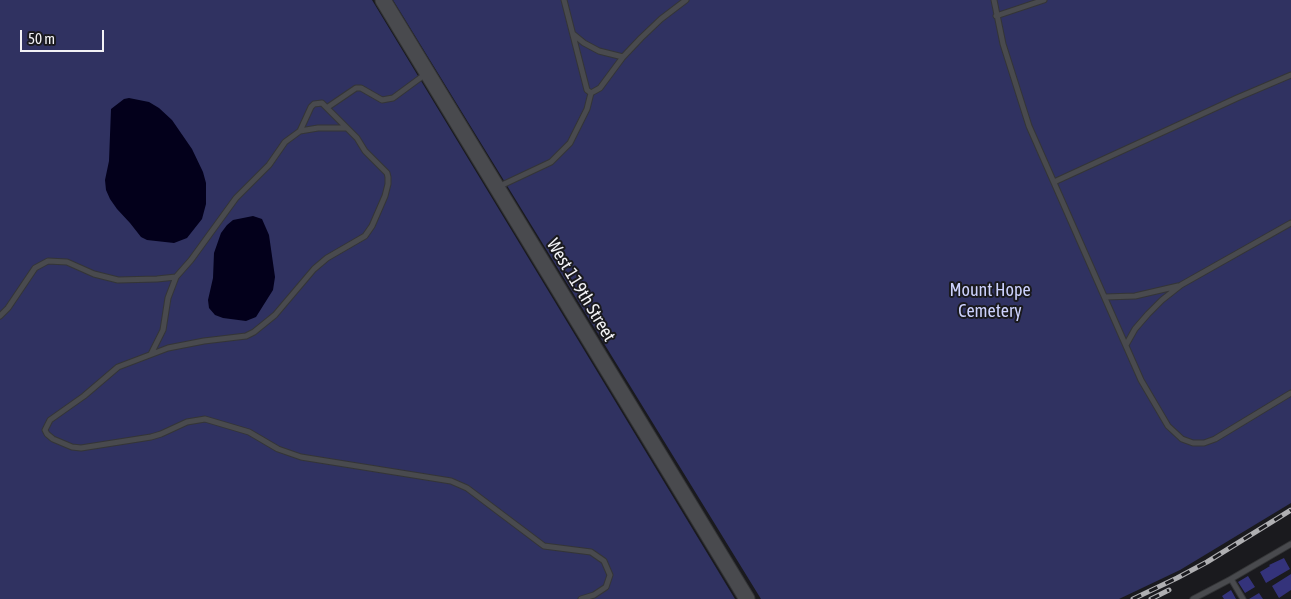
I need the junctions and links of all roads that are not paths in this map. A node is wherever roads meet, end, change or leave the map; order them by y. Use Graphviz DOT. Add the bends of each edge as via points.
graph roads {
  1 [pos="383,0"];
  2 [pos="564,0"];
  3 [pos="686,0"];
  4 [pos="994,0"];
  5 [pos="1044,0"];
  6 [pos="996,16"];
  7 [pos="572,34"];
  8 [pos="623,57"];
  9 [pos="427,73"];
  10 [pos="1291,75"];
  11 [pos="590,93"];
  12 [pos="328,107"];
  13 [pos="347,129"];
  14 [pos="300,131"];
  15 [pos="1054,182"];
  16 [pos="497,188"];
  17 [pos="1291,223"];
  18 [pos="176,277"];
  19 [pos="1180,285"];
  20 [pos="1105,297"];
  21 [pos="0,316"];
  22 [pos="1126,345"];
  23 [pos="151,354"];
  24 [pos="1291,393"];
  25 [pos="1291,544"];
  26 [pos="1231,579"];
  27 [pos="581,599"];
  28 [pos="747,599"];
  29 [pos="1193,599"];
  30 [pos="1243,599"];
  1 -- 9 [label="street, West 119th Street"];
  2 -- 7 [label="lane"];
  3 -- 8 [label="lane" via="661,19"];
  4 -- 6 [label="lane"];
  5 -- 6 [label="lane"];
  6 -- 15 [label="lane" via="1029,126"];
  7 -- 8 [label="lane" via="599,51"];
  7 -- 11 [label="lane"];
  8 -- 11 [label="lane" via="600,88"];
  9 -- 12 [label="lane" via="393,98 382,100 356,88"];
  9 -- 16 [label="street, West 119th Street"];
  10 -- 15 [label="lane"];
  11 -- 16 [label="lane" via="587,109 570,143 551,162"];
  12 -- 13 [label="lane"];
  12 -- 14 [label="lane" via="322,103 314,104"];
  13 -- 14 [label="lane"];
  13 -- 23 [label="lane" via="388,177 385,196 365,236 314,269 275,315 254,332 246,336 180,345"];
  14 -- 18 [label="lane" via="285,142 269,165 236,198"];
  15 -- 20 [label="lane"];
  16 -- 28 [label="street, West 119th Street"];
  17 -- 19 [label="lane"];
  18 -- 21 [label="lane" via="118,280 67,262 48,261 35,268"];
  18 -- 23 [label="lane" via="162,330"];
  19 -- 20 [label="lane" via="1135,296"];
  19 -- 22 [label="lane" via="1148,314"];
  20 -- 22 [label="lane"];
  22 -- 24 [label="lane" via="1141,380 1168,426 1182,439 1193,443 1215,439"];
  23 -- 27 [label="lane" via="111,372 50,420 45,430 47,434 72,447 81,448 151,437 187,422 205,419 236,427 301,457 451,481 467,488 544,546 591,552 604,561 610,575 606,587"];
  25 -- 26 [label="lane"];
  26 -- 29 [label="lane"];
  26 -- 30 [label="lane"];
}
